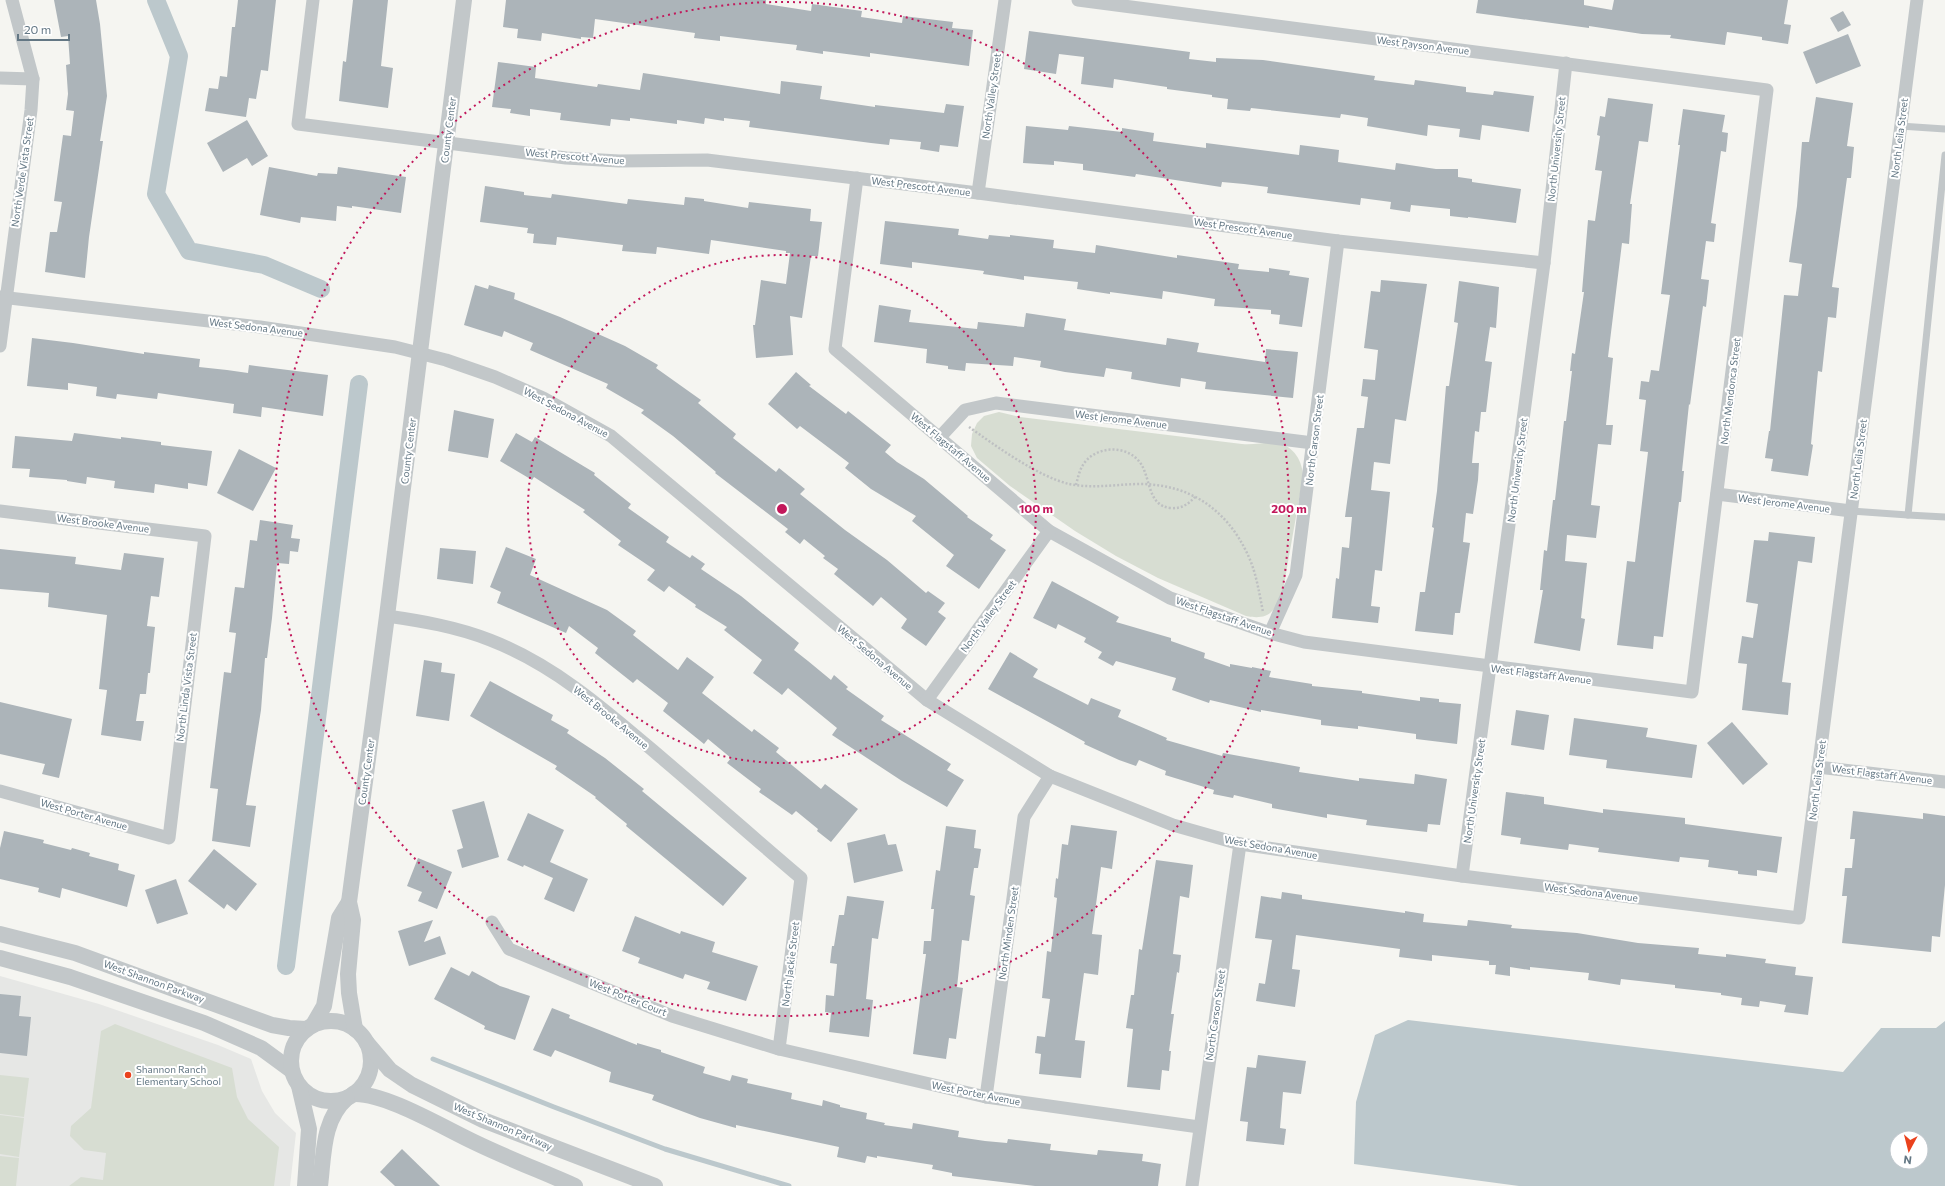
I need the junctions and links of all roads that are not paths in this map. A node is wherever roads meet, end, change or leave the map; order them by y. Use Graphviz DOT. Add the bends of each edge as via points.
graph roads {
  1 [pos="12,0"];
  2 [pos="313,0"];
  3 [pos="464,0"];
  4 [pos="1005,0"];
  5 [pos="1078,0"];
  6 [pos="1917,0"];
  7 [pos="1566,63"];
  8 [pos="0,78"];
  9 [pos="33,80"];
  10 [pos="1767,90"];
  11 [pos="1900,126"];
  12 [pos="1945,129"];
  13 [pos="446,142"];
  14 [pos="1945,155"];
  15 [pos="857,178"];
  16 [pos="978,193"];
  17 [pos="1338,241"];
  18 [pos="1544,263"];
  19 [pos="3,298"];
  20 [pos="0,346"];
  21 [pos="420,352"];
  22 [pos="940,437"];
  23 [pos="1313,443"];
  24 [pos="1717,494"];
  25 [pos="0,511"];
  26 [pos="1851,511"];
  27 [pos="1908,515"];
  28 [pos="1945,517"];
  29 [pos="1049,531"];
  30 [pos="205,536"];
  31 [pos="387,616"];
  32 [pos="1270,633"];
  33 [pos="1491,668"];
  34 [pos="1692,692"];
  35 [pos="927,700"];
  36 [pos="1818,767"];
  37 [pos="1050,776"];
  38 [pos="1945,782"];
  39 [pos="0,791"];
  40 [pos="169,838"];
  41 [pos="1240,844"];
  42 [pos="1462,876"];
  43 [pos="801,878"];
  44 [pos="349,902"];
  45 [pos="1799,918"];
  46 [pos="492,922"];
  47 [pos="0,934"];
  48 [pos="0,958"];
  49 [pos="310,1027"];
  50 [pos="355,1029"];
  51 [pos="367,1043"];
  52 [pos="779,1049"];
  53 [pos="292,1070"];
  54 [pos="299,1086"];
  55 [pos="350,1096"];
  56 [pos="986,1098"];
  57 [pos="1199,1127"];
  58 [pos="305,1186"];
  59 [pos="320,1186"];
  60 [pos="575,1186"];
  61 [pos="655,1186"];
  62 [pos="1192,1186"];
  1 -- 9 [label="street, North Verde Vista Street"];
  2 -- 13 [label="street, West Prescott Avenue" via="298,124"];
  3 -- 13 [label="street, County Center"];
  4 -- 16 [label="street, North Valley Street"];
  5 -- 7 [label="street, West Payson Avenue"];
  6 -- 11 [label="street, North Leila Street"];
  7 -- 10 [label="street, West Payson Avenue"];
  7 -- 18 [label="street, North University Street"];
  8 -- 9 [label="street"];
  9 -- 19 [label="street, North Verde Vista Street" via="31,110"];
  10 -- 24 [label="street, North Mendonca Street"];
  11 -- 12 [label="lane"];
  11 -- 26 [label="street, North Leila Street"];
  13 -- 15 [label="street, West Prescott Avenue" via="566,158 619,161 707,160"];
  13 -- 21 [label="street, County Center"];
  14 -- 27 [label="lane"];
  15 -- 16 [label="street, West Prescott Avenue"];
  15 -- 22 [label="street, West Flagstaff Avenue" via="835,349"];
  16 -- 17 [label="street, West Prescott Avenue"];
  17 -- 18 [label="street, West Prescott Avenue"];
  17 -- 23 [label="street, North Carson Street"];
  18 -- 33 [label="street, North University Street"];
  19 -- 20 [label="street, North Verde Vista Street"];
  19 -- 21 [label="street, West Sedona Avenue" via="260,327 358,340"];
  21 -- 31 [label="street, County Center"];
  21 -- 35 [label="street, West Sedona Avenue" via="495,377 536,395 611,436"];
  22 -- 23 [label="street, West Jerome Avenue" via="965,410 996,403"];
  22 -- 29 [label="street, West Flagstaff Avenue"];
  23 -- 32 [label="street, North Carson Street" via="1296,575"];
  24 -- 26 [label="street, West Jerome Avenue"];
  24 -- 34 [label="street, North Mendonca Street"];
  25 -- 30 [label="street, West Brooke Avenue"];
  26 -- 27 [label="lane"];
  26 -- 36 [label="street, North Leila Street"];
  27 -- 28 [label="lane"];
  29 -- 32 [label="street, West Flagstaff Avenue" via="1170,598"];
  29 -- 35 [label="street, North Valley Street"];
  30 -- 40 [label="street, North Linda Vista Street"];
  31 -- 43 [label="street, West Brooke Avenue" via="430,622 471,634 513,650 549,670 602,707"];
  31 -- 44 [label="street, County Center"];
  32 -- 33 [label="street, West Flagstaff Avenue" via="1304,642"];
  33 -- 34 [label="street, West Flagstaff Avenue"];
  33 -- 42 [label="street, North University Street"];
  35 -- 37 [label="street, West Sedona Avenue"];
  36 -- 38 [label="street, West Flagstaff Avenue"];
  36 -- 45 [label="street, North Leila Street"];
  37 -- 41 [label="street, West Sedona Avenue" via="1173,825"];
  37 -- 56 [label="street, North Minden Street" via="1024,817"];
  39 -- 40 [label="street, West Porter Avenue"];
  41 -- 42 [label="street, West Sedona Avenue"];
  41 -- 57 [label="street, North Carson Street"];
  42 -- 45 [label="street, West Sedona Avenue"];
  43 -- 52 [label="street, North Jackie Street"];
  44 -- 49 [label="street, County Center" via="340,918 324,1006"];
  44 -- 50 [label="street, County Center" via="353,920 348,974"];
  46 -- 52 [label="street, West Porter Court" via="509,949 672,1016"];
  47 -- 49 [label="street, West Shannon Parkway" via="75,953 272,1025 289,1028"];
  48 -- 53 [label="street" via="70,976 204,1023 261,1048"];
  49 -- 50 [label="street" via="326,1021 336,1021"];
  49 -- 53 [label="street" via="298,1038 292,1049"];
  50 -- 51 [label="street"];
  51 -- 55 [label="street" via="371,1058 369,1073 362,1086"];
  51 -- 61 [label="street, West Shannon Parkway" via="390,1070 412,1085 483,1120"];
  52 -- 56 [label="street, West Porter Avenue"];
  53 -- 54 [label="street"];
  54 -- 55 [label="street" via="310,1096 324,1101 335,1101"];
  54 -- 58 [label="street" via="309,1129"];
  55 -- 59 [label="street" via="335,1110 329,1123"];
  55 -- 60 [label="street" via="367,1094 389,1101 476,1143"];
  56 -- 57 [label="street, West Porter Avenue"];
  57 -- 62 [label="street, North Carson Street"];
}
